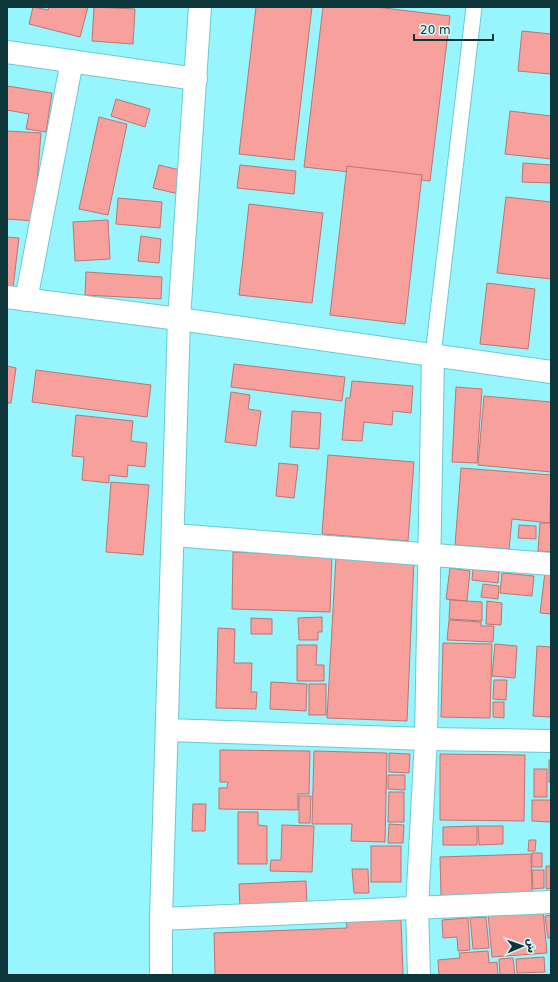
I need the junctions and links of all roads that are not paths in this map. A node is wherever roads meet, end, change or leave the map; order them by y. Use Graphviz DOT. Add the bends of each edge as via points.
graph roads {
  1 [pos="200,7"];
  2 [pos="474,7"];
  3 [pos="7,52"];
  4 [pos="72,61"];
  5 [pos="196,79"];
  6 [pos="16,299"];
  7 [pos="179,319"];
  8 [pos="433,355"];
  9 [pos="551,372"];
  10 [pos="173,535"];
  11 [pos="429,555"];
  12 [pos="551,564"];
  13 [pos="166,730"];
  14 [pos="426,739"];
  15 [pos="551,741"];
  16 [pos="551,902"];
  17 [pos="417,908"];
  18 [pos="161,920"];
  19 [pos="161,975"];
  20 [pos="419,975"];
  1 -- 5 [label="street"];
  2 -- 8 [label="lane"];
  3 -- 4 [label="street"];
  4 -- 5 [label="street"];
  4 -- 6 [label="street"];
  5 -- 7 [label="street"];
  6 -- 7 [label="street"];
  7 -- 8 [label="street"];
  7 -- 10 [label="street"];
  8 -- 9 [label="street"];
  8 -- 11 [label="street"];
  10 -- 11 [label="street"];
  10 -- 13 [label="street"];
  11 -- 12 [label="street"];
  11 -- 14 [label="street"];
  13 -- 14 [label="street"];
  13 -- 18 [label="street"];
  14 -- 15 [label="street"];
  14 -- 17 [label="street"];
  16 -- 17 [label="street"];
  17 -- 18 [label="street"];
  17 -- 20 [label="street"];
  18 -- 19 [label="street"];
}
